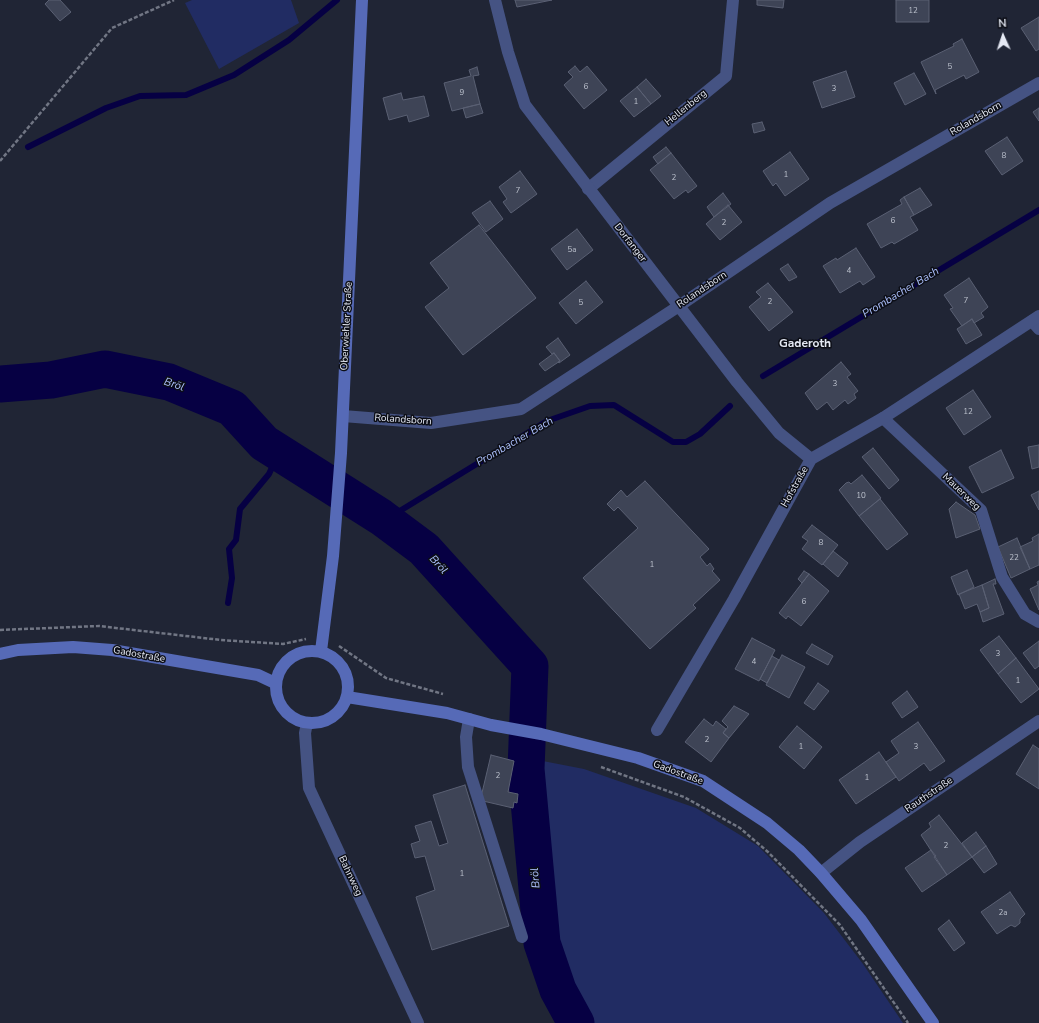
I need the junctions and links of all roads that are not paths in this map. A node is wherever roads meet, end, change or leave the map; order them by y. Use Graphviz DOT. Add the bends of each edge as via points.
graph roads {
  1 [pos="362,0"];
  2 [pos="495,0"];
  3 [pos="733,0"];
  4 [pos="1039,83"];
  5 [pos="588,189"];
  6 [pos="679,306"];
  7 [pos="1037,322"];
  8 [pos="343,416"];
  9 [pos="883,418"];
  10 [pos="811,459"];
  11 [pos="1039,622"];
  12 [pos="321,651"];
  13 [pos="0,654"];
  14 [pos="275,683"];
  15 [pos="347,697"];
  16 [pos="469,719"];
  17 [pos="1039,721"];
  18 [pos="307,723"];
  19 [pos="656,730"];
  20 [pos="820,873"];
  21 [pos="522,937"];
  22 [pos="418,1023"];
  23 [pos="933,1023"];
  1 -- 8 [label="main road, Oberwiehler Straße"];
  2 -- 5 [label="street, Dorfanger" via="525,105"];
  3 -- 5 [label="street, Hellenberg" via="726,76"];
  4 -- 6 [label="street, Rolandsborn" via="830,203"];
  5 -- 6 [label="street, Dorfanger"];
  6 -- 8 [label="street, Rolandsborn" via="521,409 431,423"];
  6 -- 10 [label="street, Dorfanger" via="779,433"];
  7 -- 9 [label="street, Hofstraße" via="1005,337"];
  8 -- 12 [label="main road, Oberwiehler Straße" via="333,556"];
  9 -- 10 [label="street, Hofstraße"];
  9 -- 11 [label="street, Mauerweg" via="981,510 1002,577 1025,614"];
  10 -- 19 [label="street, Hofstraße" via="734,599"];
  12 -- 14 [label="main road" via="305,651 290,657 283,664"];
  12 -- 15 [label="main road" via="332,656 346,674"];
  13 -- 14 [label="main road, Gadostraße" via="18,650 73,647 112,650 258,675"];
  14 -- 18 [label="main road" via="280,705 287,714"];
  15 -- 16 [label="main road, Gadostraße" via="447,713"];
  15 -- 18 [label="main road" via="336,714 318,723"];
  16 -- 20 [label="main road, Gadostraße" via="638,758 703,781 768,823 799,850"];
  16 -- 21 [label="street" via="466,737 468,767"];
  17 -- 20 [label="street, Rauthstraße" via="860,842"];
  18 -- 22 [label="street, Bahnweg" via="305,733 309,788"];
  20 -- 23 [label="main road, Gadostraße" via="861,920"];
}
